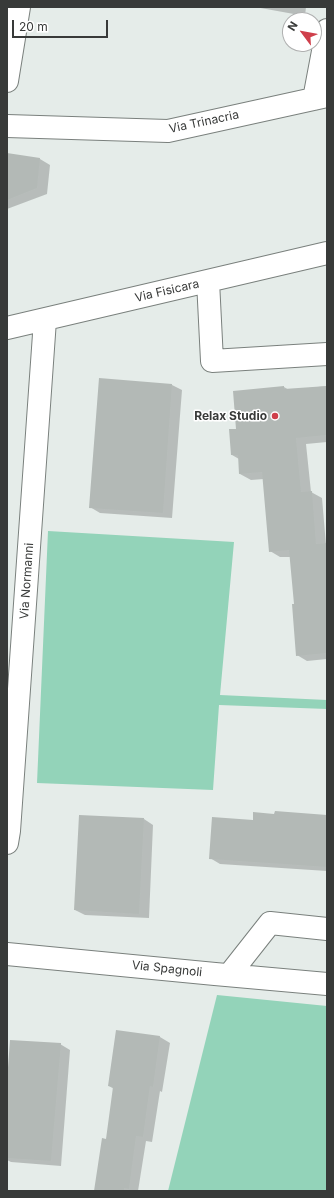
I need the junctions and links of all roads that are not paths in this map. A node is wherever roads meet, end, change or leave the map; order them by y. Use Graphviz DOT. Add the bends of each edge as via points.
graph roads {
  1 [pos="19,7"];
  2 [pos="327,30"];
  3 [pos="7,81"];
  4 [pos="321,97"];
  5 [pos="7,126"];
  6 [pos="327,252"];
  7 [pos="208,281"];
  8 [pos="45,320"];
  9 [pos="7,328"];
  10 [pos="327,354"];
  11 [pos="7,843"];
  12 [pos="327,929"];
  13 [pos="7,954"];
  14 [pos="229,975"];
  15 [pos="327,984"];
  1 -- 3 [label="street"];
  2 -- 4 [label="street"];
  4 -- 5 [label="street, Via Trinacria" via="168,131"];
  6 -- 7 [label="street, Via Fisicara"];
  7 -- 8 [label="street, Via Fisicara"];
  7 -- 10 [label="street" via="212,361"];
  8 -- 9 [label="street, Via Fisicara"];
  8 -- 11 [label="street, Via Normanni"];
  12 -- 14 [label="street" via="270,923"];
  13 -- 14 [label="street, Via Spagnoli"];
  14 -- 15 [label="street, Via Spagnoli"];
}
